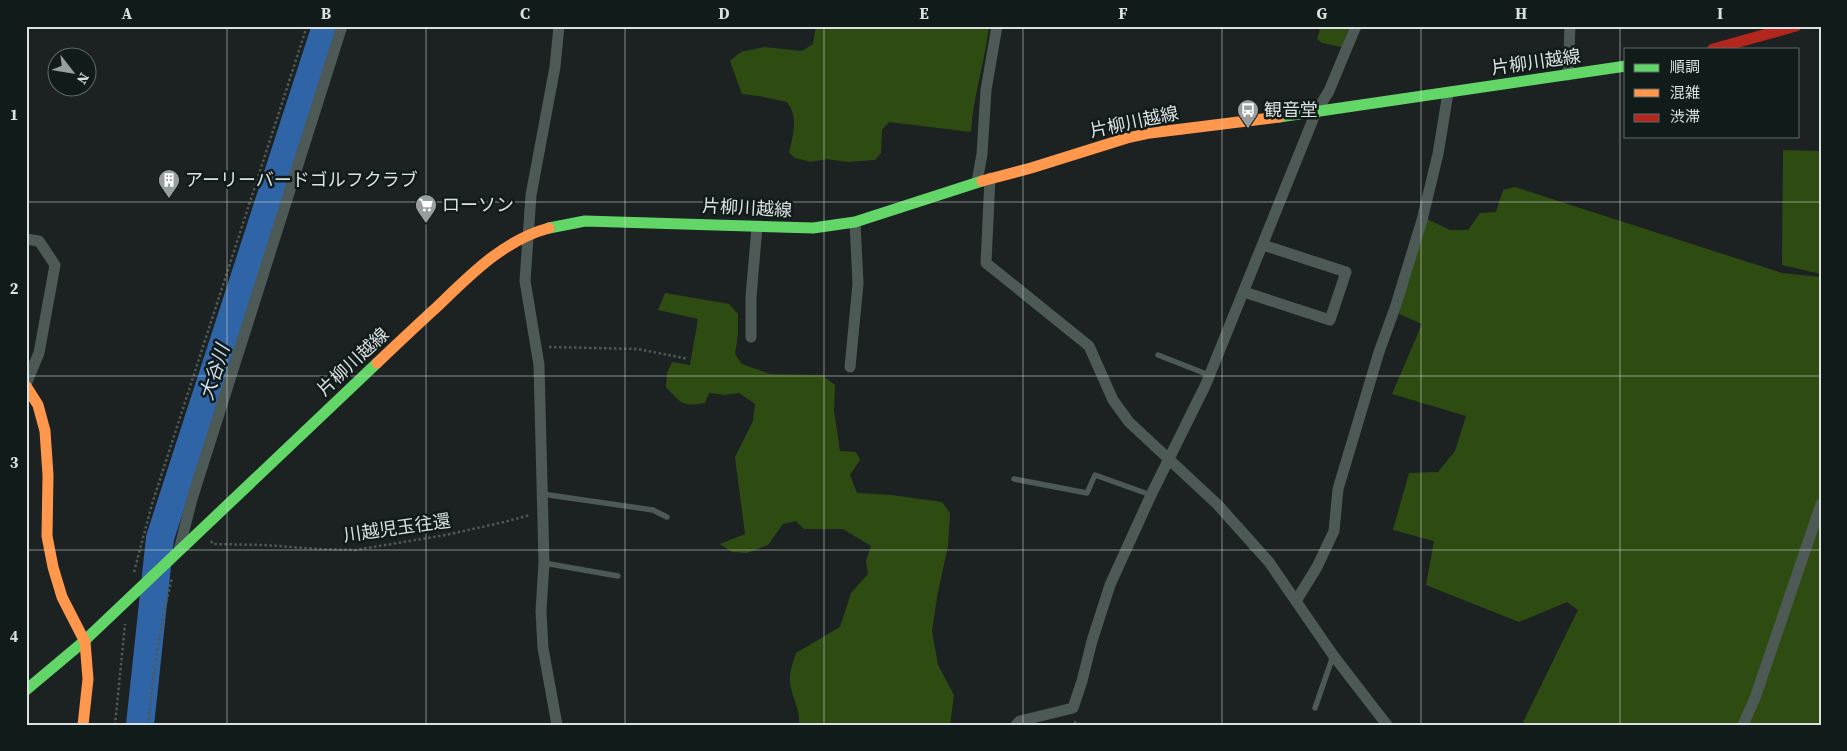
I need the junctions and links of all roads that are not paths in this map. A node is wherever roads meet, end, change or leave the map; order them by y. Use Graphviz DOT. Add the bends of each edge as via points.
graph roads {
  1 [pos="342,26"];
  2 [pos="558,26"];
  3 [pos="998,26"];
  4 [pos="1356,26"];
  5 [pos="1570,26"];
  6 [pos="1796,26"];
  7 [pos="1717,48"];
  8 [pos="1624,66"];
  9 [pos="1568,75"];
  10 [pos="1448,93"];
  11 [pos="1316,112"];
  12 [pos="990,178"];
  13 [pos="977,182"];
  14 [pos="855,222"];
  15 [pos="757,227"];
  16 [pos="527,235"];
  17 [pos="26,239"];
  18 [pos="1263,245"];
  19 [pos="1244,292"];
  20 [pos="752,337"];
  21 [pos="1158,356"];
  22 [pos="850,367"];
  23 [pos="1209,375"];
  24 [pos="26,385"];
  25 [pos="1169,460"];
  26 [pos="1014,479"];
  27 [pos="542,494"];
  28 [pos="1151,495"];
  29 [pos="1821,504"];
  30 [pos="668,517"];
  31 [pos="175,554"];
  32 [pos="544,563"];
  33 [pos="618,576"];
  34 [pos="1296,601"];
  35 [pos="85,642"];
  36 [pos="1333,655"];
  37 [pos="26,690"];
  38 [pos="1315,708"];
  39 [pos="83,725"];
  40 [pos="557,725"];
  41 [pos="1016,725"];
  42 [pos="1387,725"];
  43 [pos="1742,725"];
  1 -- 31 [label="street"];
  2 -- 16 [label="street" via="555,68 531,195"];
  3 -- 13 [label="street" via="986,90"];
  4 -- 11 [label="street" via="1329,91"];
  5 -- 9 [label="street"];
  6 -- 7 [label="main road"];
  8 -- 9 [label="main road, 片柳川越線"];
  9 -- 10 [label="main road, 片柳川越線"];
  10 -- 11 [label="main road, 片柳川越線"];
  10 -- 34 [label="street" via="1422,220 1338,489 1334,531"];
  11 -- 12 [label="main road, 片柳川越線" via="1150,133"];
  11 -- 18 [label="street"];
  12 -- 13 [label="main road, 片柳川越線"];
  12 -- 25 [label="street" via="986,263 1089,346 1113,400 1129,422"];
  13 -- 14 [label="main road, 片柳川越線"];
  14 -- 15 [label="main road, 片柳川越線" via="813,228"];
  14 -- 22 [label="street" via="858,284"];
  15 -- 16 [label="main road, 片柳川越線" via="585,221"];
  15 -- 20 [label="street" via="751,296"];
  16 -- 27 [label="street" via="525,281 539,365"];
  16 -- 31 [label="main road, 片柳川越線" via="483,264 453,291"];
  17 -- 24 [label="street" via="39,242 55,265 39,353"];
  18 -- 19 [label="street"];
  18 -- 19 [label="street" via="1346,272 1330,320"];
  19 -- 23 [label="street"];
  21 -- 23 [label="lane"];
  23 -- 25 [label="street"];
  24 -- 35 [label="main road" via="38,406 45,431 47,536 53,567 62,597"];
  25 -- 28 [label="street"];
  25 -- 34 [label="street" via="1218,505 1269,562"];
  26 -- 28 [label="lane" via="1087,493 1095,475"];
  27 -- 30 [label="lane" via="653,510"];
  27 -- 32 [label="street"];
  28 -- 41 [label="street" via="1110,585 1073,708 1020,721"];
  29 -- 43 [label="street" via="1755,698"];
  31 -- 35 [label="main road, 片柳川越線"];
  32 -- 33 [label="lane"];
  32 -- 40 [label="street" via="543,648"];
  34 -- 36 [label="street"];
  35 -- 37 [label="main road, 片柳川越線"];
  35 -- 39 [label="main road" via="88,679"];
  36 -- 38 [label="lane"];
  36 -- 42 [label="street"];
}
